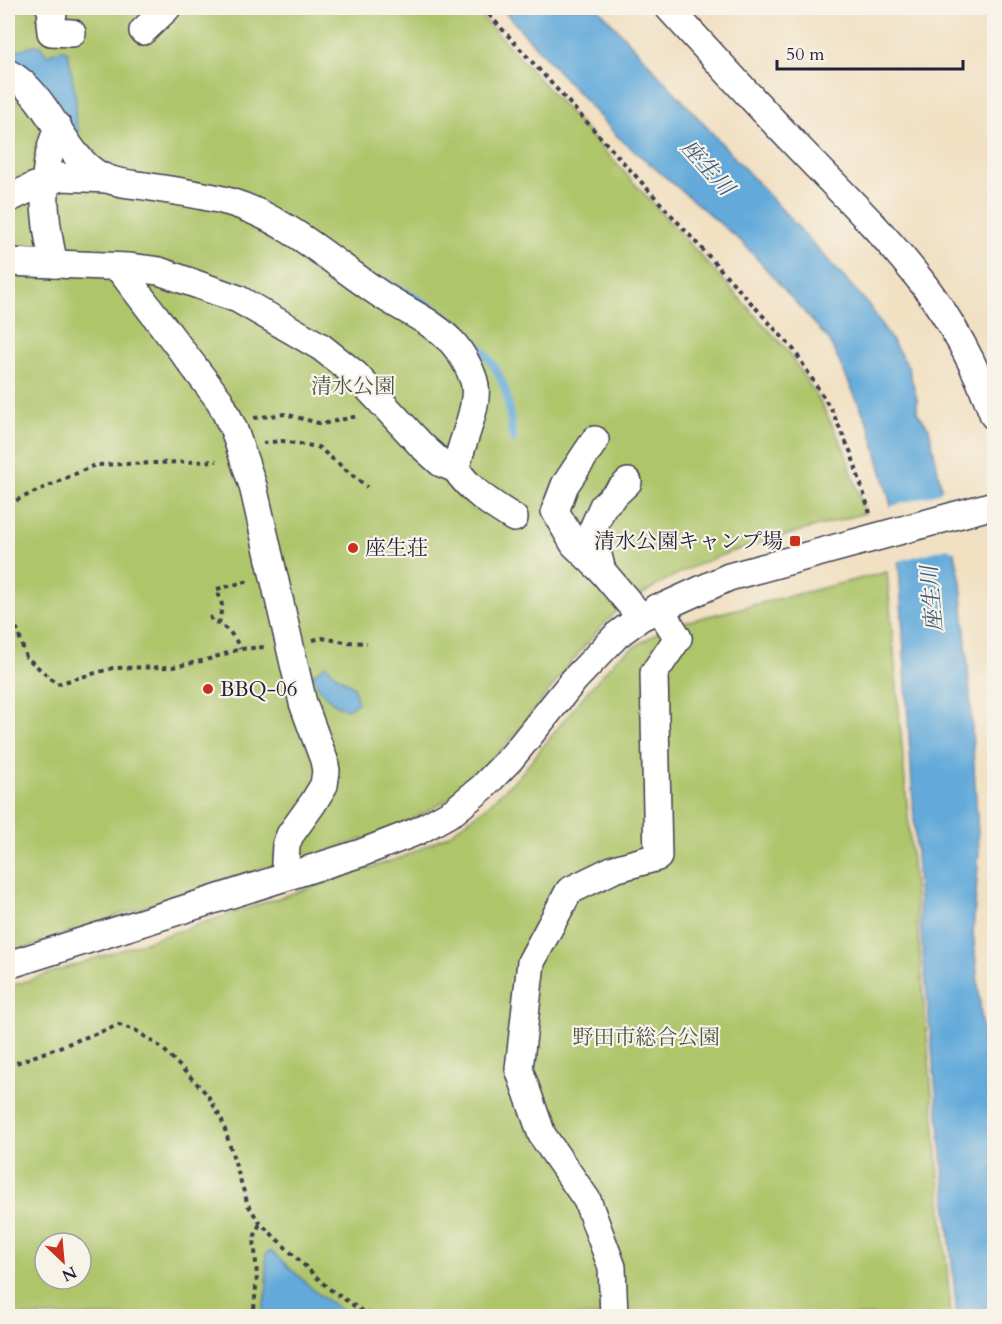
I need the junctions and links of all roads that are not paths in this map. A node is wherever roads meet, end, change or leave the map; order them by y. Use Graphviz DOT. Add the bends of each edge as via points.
graph roads {
  1 [pos="50,8"];
  2 [pos="167,8"];
  3 [pos="669,8"];
  4 [pos="143,31"];
  5 [pos="72,33"];
  6 [pos="8,73"];
  7 [pos="58,127"];
  8 [pos="110,179"];
  9 [pos="45,183"];
  10 [pos="8,199"];
  11 [pos="8,261"];
  12 [pos="54,264"];
  13 [pos="118,267"];
  14 [pos="994,416"];
  15 [pos="596,440"];
  16 [pos="456,469"];
  17 [pos="628,482"];
  18 [pos="994,505"];
  19 [pos="514,518"];
  20 [pos="603,571"];
  21 [pos="648,613"];
  22 [pos="285,862"];
  23 [pos="8,965"];
  24 [pos="614,1317"];
  1 -- 5 [label="street" via="51,32"];
  2 -- 4 [label="street"];
  3 -- 14 [label="street" via="876,227 922,282 955,333"];
  6 -- 7 [label="street" via="34,95"];
  7 -- 8 [label="street" via="76,154 99,175"];
  7 -- 9 [label="street"];
  8 -- 9 [label="street" via="68,177"];
  8 -- 16 [label="street" via="212,197 246,208 294,232 382,295 428,321 453,343 476,389"];
  9 -- 10 [label="street"];
  9 -- 12 [label="street" via="45,218"];
  11 -- 12 [label="street"];
  12 -- 13 [label="street"];
  13 -- 16 [label="street" via="159,271 238,299 321,347 355,374 422,446 441,463"];
  13 -- 22 [label="street" via="213,392 253,486 303,703 326,771 324,785 290,835"];
  15 -- 20 [label="street" via="565,484 555,511 574,544"];
  16 -- 19 [label="street" via="491,504"];
  17 -- 20 [label="street" via="603,506 592,531"];
  18 -- 21 [label="street" via="952,517 876,526 729,577"];
  20 -- 21 [label="street"];
  21 -- 23 [label="street" via="617,635 574,680 483,787 454,811 418,831 361,853"];
  21 -- 24 [label="street" via="668,622 678,638 654,673 658,857 614,869 569,891 531,962 519,1069 542,1135 587,1200 612,1267"];
}
